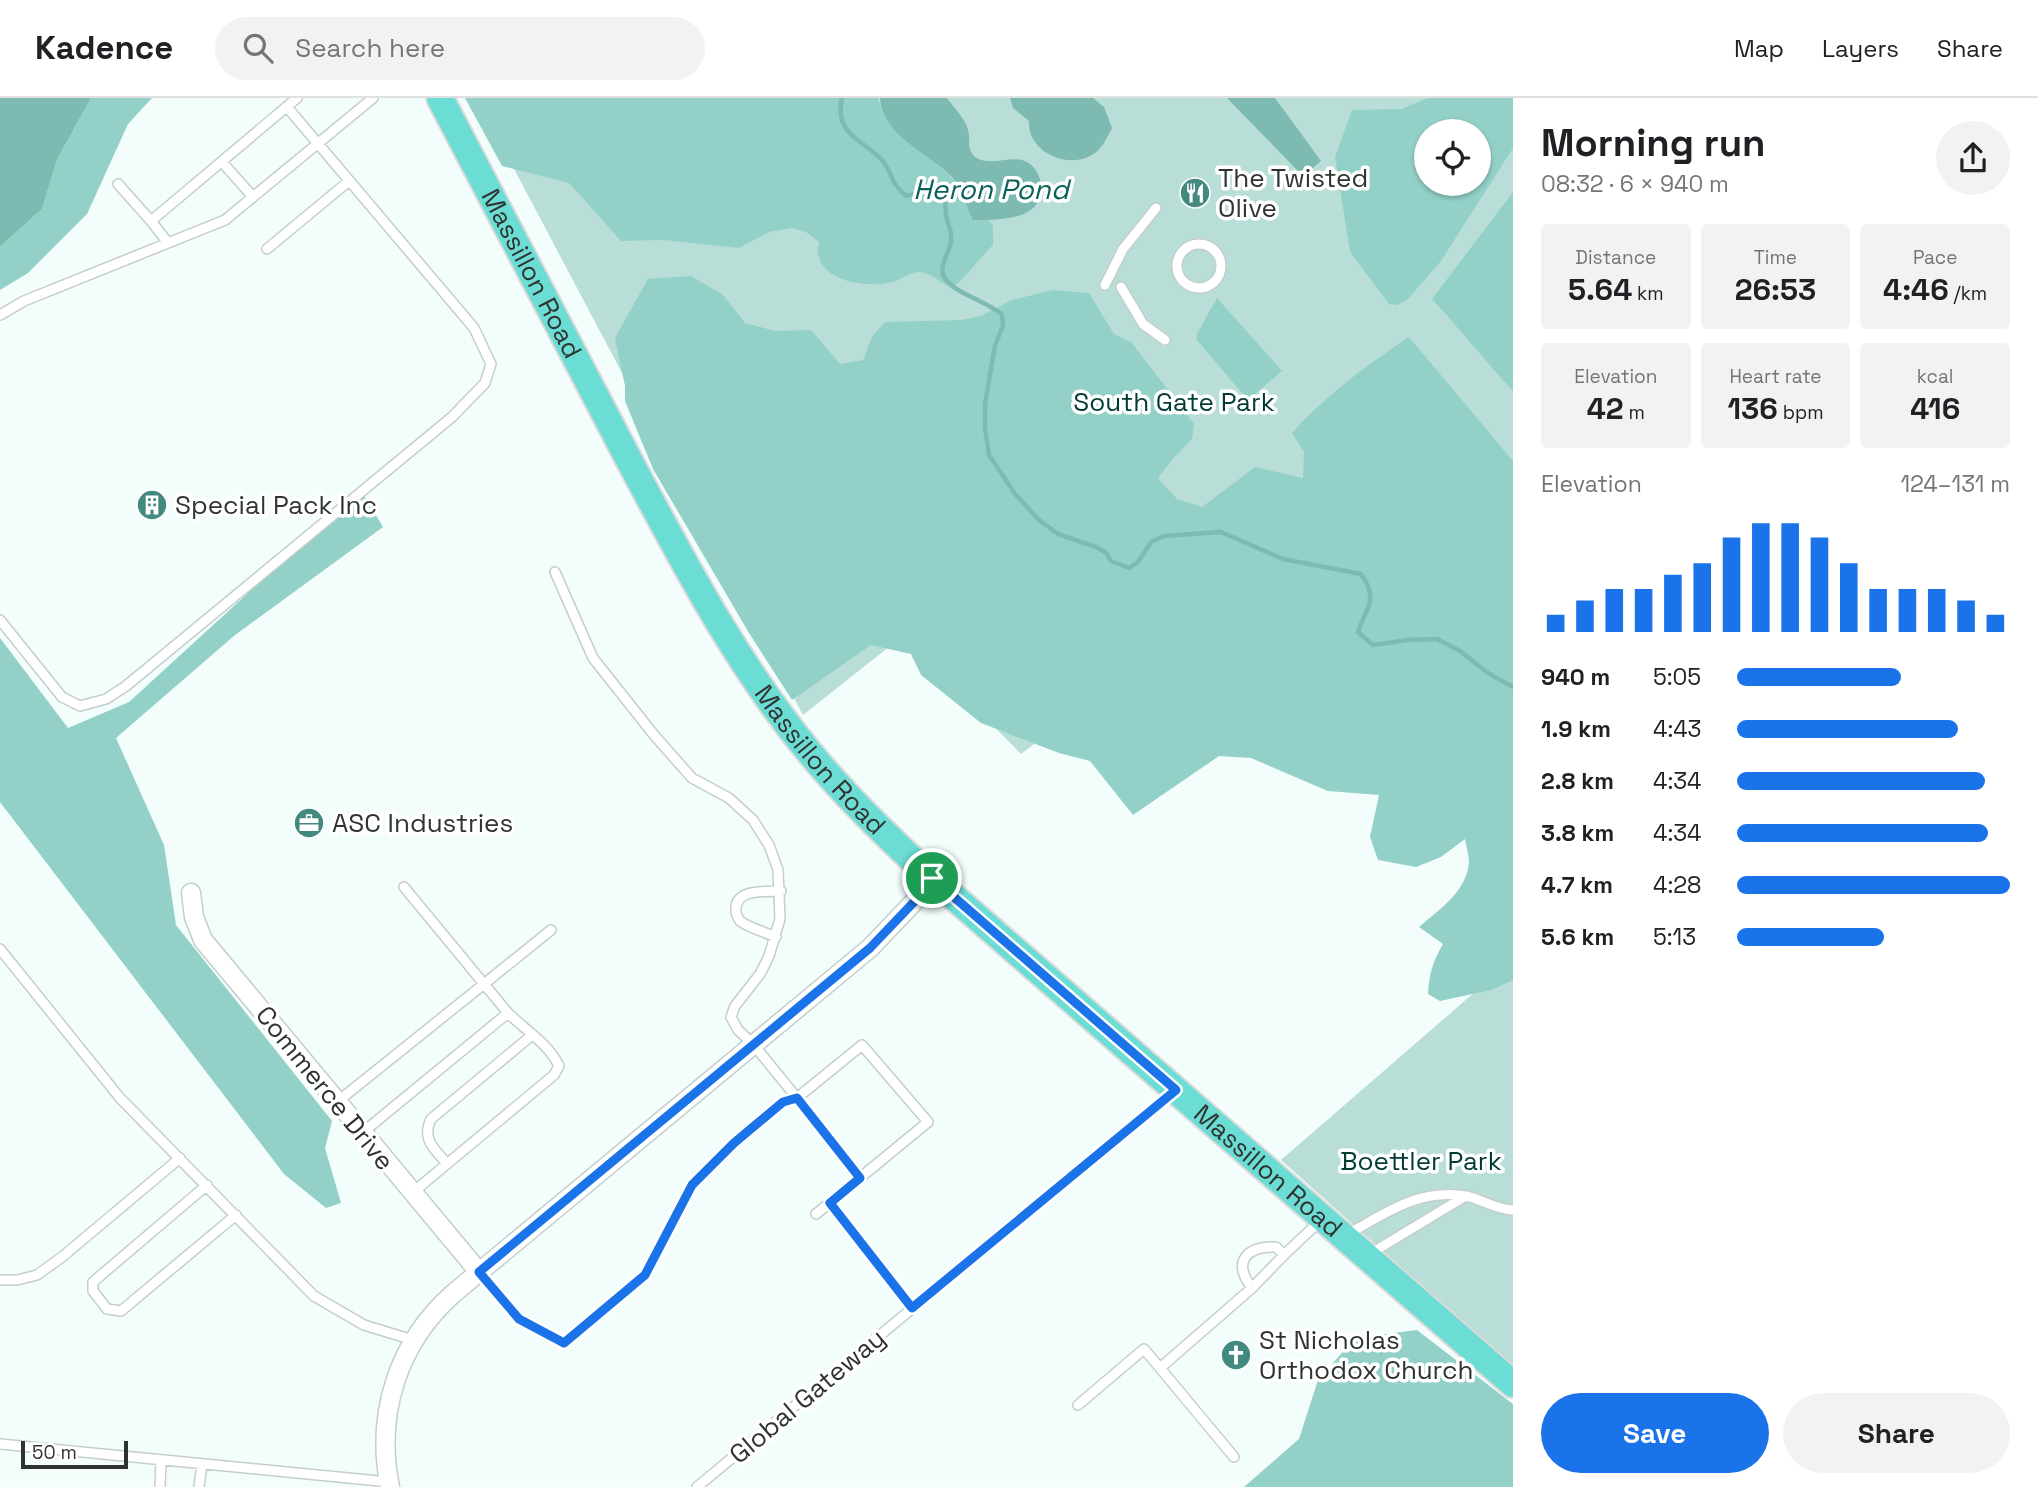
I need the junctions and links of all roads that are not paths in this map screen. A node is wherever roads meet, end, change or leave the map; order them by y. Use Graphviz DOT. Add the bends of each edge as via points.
graph roads {
  1 [pos="297,98"];
  2 [pos="373,98"];
  3 [pos="440,98"];
  4 [pos="287,107"];
  5 [pos="317,144"];
  6 [pos="222,162"];
  7 [pos="349,181"];
  8 [pos="118,184"];
  9 [pos="253,197"];
  10 [pos="1156,208"];
  11 [pos="151,221"];
  12 [pos="168,243"];
  13 [pos="267,249"];
  14 [pos="1177,262"];
  15 [pos="1105,285"];
  16 [pos="1121,287"];
  17 [pos="0,315"];
  18 [pos="1165,340"];
  19 [pos="555,572"];
  20 [pos="0,620"];
  21 [pos="932,878"];
  22 [pos="404,887"];
  23 [pos="781,891"];
  24 [pos="191,893"];
  25 [pos="551,930"];
  26 [pos="776,937"];
  27 [pos="0,949"];
  28 [pos="484,984"];
  29 [pos="508,1013"];
  30 [pos="531,1036"];
  31 [pos="753,1044"];
  32 [pos="1176,1090"];
  33 [pos="797,1098"];
  34 [pos="337,1102"];
  35 [pos="362,1133"];
  36 [pos="180,1158"];
  37 [pos="447,1164"];
  38 [pos="860,1178"];
  39 [pos="207,1185"];
  40 [pos="412,1193"];
  41 [pos="1466,1196"];
  42 [pos="830,1203"];
  43 [pos="1513,1210"];
  44 [pos="816,1213"];
  45 [pos="236,1215"];
  46 [pos="1323,1218"];
  47 [pos="1343,1236"];
  48 [pos="1284,1255"];
  49 [pos="1367,1256"];
  50 [pos="479,1272"];
  51 [pos="0,1280"];
  52 [pos="1252,1288"];
  53 [pos="912,1308"];
  54 [pos="413,1340"];
  55 [pos="1160,1368"];
  56 [pos="1513,1384"];
  57 [pos="1078,1405"];
  58 [pos="0,1444"];
  59 [pos="1234,1457"];
  60 [pos="161,1460"];
  61 [pos="202,1464"];
  62 [pos="390,1484"];
  63 [pos="160,1487"];
  64 [pos="199,1487"];
  65 [pos="697,1487"];
  1 -- 4 [label="lane"];
  2 -- 5 [label="lane"];
  3 -- 21 [label="main road, Massillon Road" via="733,647 824,769"];
  4 -- 5 [label="lane"];
  4 -- 6 [label="lane"];
  5 -- 7 [label="lane"];
  5 -- 9 [label="lane"];
  6 -- 9 [label="lane"];
  6 -- 11 [label="lane"];
  7 -- 13 [label="lane"];
  7 -- 20 [label="lane" via="474,328 491,364 485,383 452,417 106,699 80,706 62,697"];
  8 -- 11 [label="lane"];
  9 -- 12 [label="lane" via="225,220"];
  10 -- 15 [label="lane" via="1123,249"];
  11 -- 12 [label="lane"];
  12 -- 17 [label="lane"];
  14 -- 14 [label="lane" via="1183,282 1196,288 1210,285 1221,267 1212,248 1198,244 1185,249"];
  16 -- 18 [label="lane" via="1143,324"];
  19 -- 23 [label="lane" via="593,658 692,778 729,798 753,820 769,845"];
  21 -- 31 [label="street" via="870,948"];
  21 -- 32 [label="main road, Massillon Road"];
  22 -- 28 [label="lane"];
  23 -- 26 [label="lane"];
  23 -- 26 [label="lane" via="743,896 736,913 740,920"];
  24 -- 34 [label="street, Commerce Drive" via="203,940"];
  25 -- 28 [label="lane"];
  26 -- 31 [label="lane" via="760,974 734,1006 731,1017"];
  27 -- 36 [label="lane" via="120,1097"];
  28 -- 29 [label="lane"];
  28 -- 34 [label="lane"];
  29 -- 30 [label="lane"];
  29 -- 35 [label="lane"];
  30 -- 37 [label="lane" via="431,1119 427,1136"];
  30 -- 37 [label="lane" via="555,1057 559,1066 554,1075"];
  31 -- 33 [label="lane"];
  31 -- 50 [label="street"];
  32 -- 46 [label="main road, Massillon Road"];
  32 -- 53 [label="lane, Global Gateway"];
  33 -- 38 [label="lane"];
  33 -- 38 [label="lane" via="862,1045 928,1122"];
  33 -- 50 [label="lane" via="783,1102 692,1185 645,1275 564,1343 519,1319"];
  34 -- 35 [label="street, Commerce Drive"];
  35 -- 40 [label="street, Commerce Drive"];
  36 -- 39 [label="lane"];
  36 -- 51 [label="lane" via="37,1275"];
  37 -- 40 [label="lane"];
  38 -- 42 [label="lane"];
  39 -- 45 [label="lane"];
  39 -- 45 [label="lane" via="93,1282 93,1291 107,1309 121,1311"];
  40 -- 50 [label="street, Commerce Drive"];
  41 -- 43 [label="lane"];
  41 -- 47 [label="lane" via="1429,1194"];
  41 -- 49 [label="lane"];
  42 -- 44 [label="lane"];
  42 -- 53 [label="lane"];
  45 -- 54 [label="lane" via="314,1296 364,1325"];
  46 -- 47 [label="main road, Massillon Road"];
  46 -- 48 [label="lane"];
  47 -- 49 [label="main road, Massillon Road"];
  48 -- 52 [label="lane"];
  48 -- 52 [label="lane" via="1276,1247 1259,1246 1248,1253 1242,1264"];
  49 -- 56 [label="main road, Massillon Road"];
  50 -- 54 [label="street" via="440,1305"];
  52 -- 55 [label="lane"];
  53 -- 65 [label="lane, Global Gateway"];
  54 -- 62 [label="street" via="389,1400 384,1433"];
  55 -- 57 [label="lane" via="1144,1349"];
  55 -- 59 [label="lane"];
  58 -- 60 [label="lane"];
  60 -- 61 [label="lane"];
  60 -- 63 [label="lane"];
  61 -- 62 [label="lane"];
  61 -- 64 [label="lane"];
}
